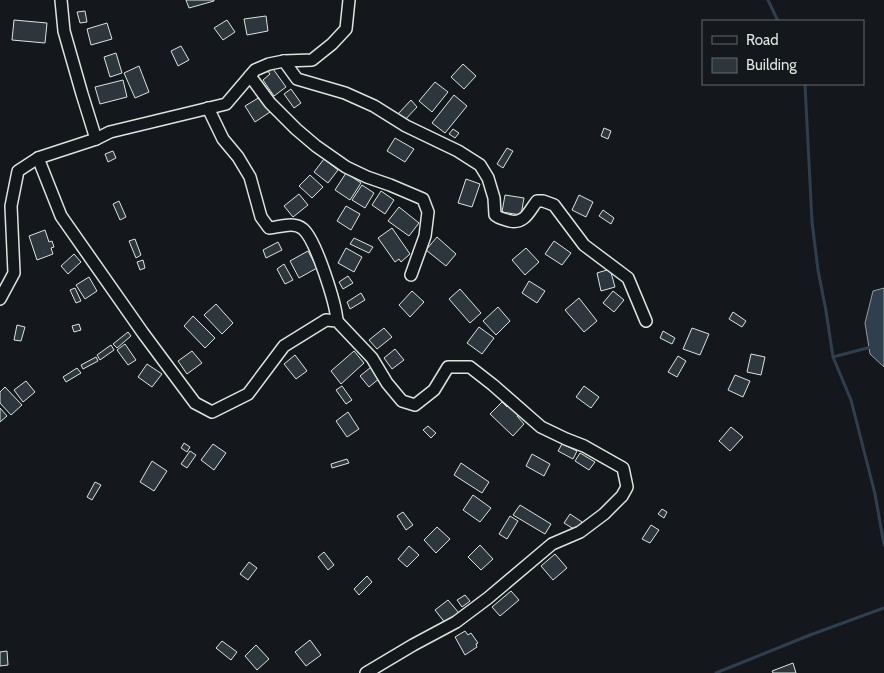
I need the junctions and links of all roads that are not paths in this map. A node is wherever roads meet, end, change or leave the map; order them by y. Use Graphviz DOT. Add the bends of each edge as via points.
graph roads {
  1 [pos="61,0"];
  2 [pos="349,0"];
  3 [pos="284,61"];
  4 [pos="250,76"];
  5 [pos="208,108"];
  6 [pos="96,139"];
  7 [pos="38,158"];
  8 [pos="411,274"];
  9 [pos="0,298"];
  10 [pos="336,321"];
  11 [pos="646,321"];
  12 [pos="366,673"];
  1 -- 6 [label="street" via="64,31"];
  2 -- 3 [label="street" via="346,29 332,44 312,60"];
  3 -- 4 [label="street" via="255,70"];
  3 -- 11 [label="street" via="297,78 374,106 480,165 488,178 495,214 500,218 516,222 523,220 537,201 554,205 584,245 628,278"];
  4 -- 5 [label="street" via="226,104"];
  4 -- 8 [label="street" via="270,103 316,146 346,167 423,199 428,212 425,236"];
  5 -- 6 [label="street" via="110,132"];
  5 -- 10 [label="street" via="223,139 250,177 261,217 270,228 294,224 303,229 311,241 332,297"];
  6 -- 7 [label="street"];
  7 -- 9 [label="street" via="18,171 11,206 14,273"];
  7 -- 10 [label="street" via="60,216 195,403 212,412 248,394 284,346 326,320"];
  10 -- 12 [label="street" via="372,358 402,401 416,405 434,390 448,368 470,367 541,427 623,468 627,487 604,514 580,532 552,544 456,622"];
}
